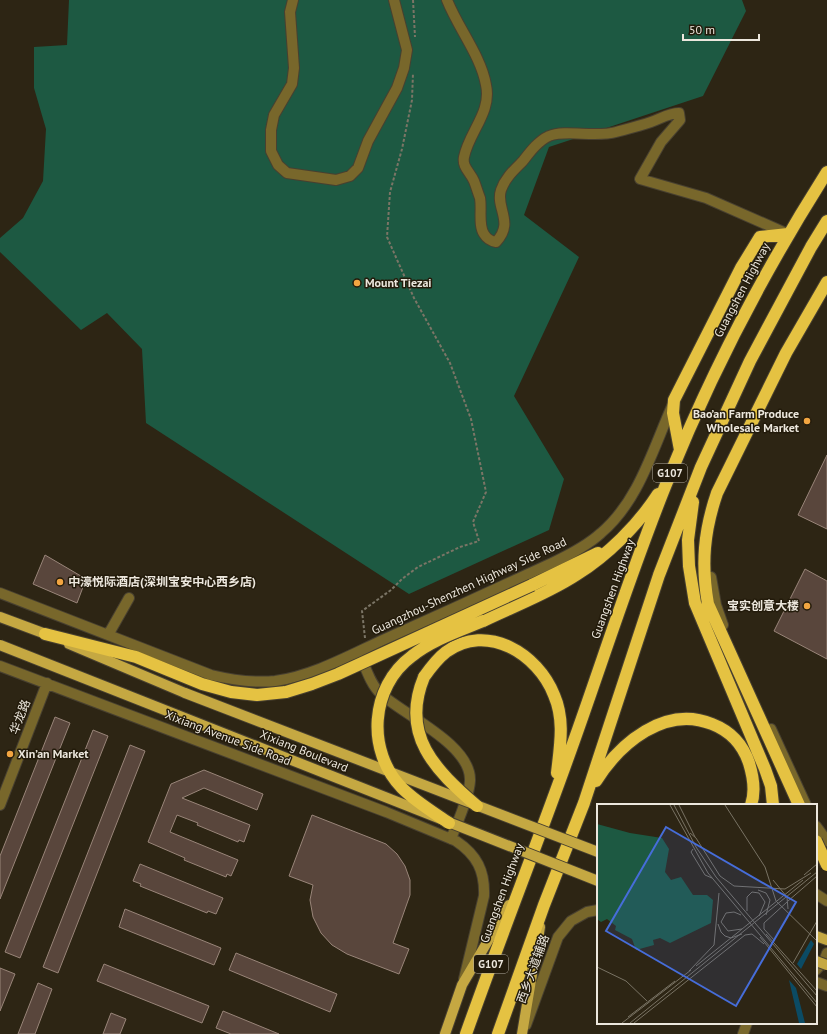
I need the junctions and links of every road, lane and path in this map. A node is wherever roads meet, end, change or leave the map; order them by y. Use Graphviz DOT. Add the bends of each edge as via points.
graph roads {
  1 [pos="293,0"];
  2 [pos="394,0"];
  3 [pos="413,0"];
  4 [pos="447,0"];
  5 [pos="414,45"];
  6 [pos="413,68"];
  7 [pos="827,172"];
  8 [pos="827,221"];
  9 [pos="788,234"];
  10 [pos="827,282"];
  11 [pos="674,400"];
  12 [pos="750,427"];
  13 [pos="680,450"];
  14 [pos="701,467"];
  15 [pos="668,478"];
  16 [pos="615,544"];
  17 [pos="0,593"];
  18 [pos="130,598"];
  19 [pos="0,617"];
  20 [pos="45,634"];
  21 [pos="108,635"];
  22 [pos="0,645"];
  23 [pos="362,649"];
  24 [pos="0,666"];
  25 [pos="47,683"];
  26 [pos="555,793"];
  27 [pos="584,803"];
  28 [pos="751,804"];
  29 [pos="773,804"];
  30 [pos="799,804"];
  31 [pos="806,804"];
  32 [pos="0,805"];
  33 [pos="477,806"];
  34 [pos="449,823"];
  35 [pos="817,827"];
  36 [pos="451,839"];
  37 [pos="827,841"];
  38 [pos="817,843"];
  39 [pos="827,848"];
  40 [pos="597,852"];
  41 [pos="817,855"];
  42 [pos="827,865"];
  43 [pos="597,881"];
  44 [pos="516,893"];
  45 [pos="817,895"];
  46 [pos="827,901"];
  47 [pos="544,905"];
  48 [pos="597,910"];
  49 [pos="817,936"];
  50 [pos="827,940"];
  51 [pos="827,953"];
  52 [pos="817,962"];
  53 [pos="827,965"];
  54 [pos="817,969"];
  55 [pos="817,982"];
  56 [pos="462,985"];
  57 [pos="827,986"];
  58 [pos="747,1024"];
  59 [pos="445,1034"];
  60 [pos="466,1034"];
  61 [pos="498,1034"];
  62 [pos="523,1034"];
  63 [pos="743,1034"];
  1 -- 2 [label="street" via="290,12 294,68 292,84 274,115 271,151 278,165 287,173 336,180 350,176 358,168 368,141 397,88 404,68 407,50"];
  3 -- 5 [label="path"];
  4 -- 9 [label="street" via="482,71 487,87 484,113 463,158 464,167 474,181 480,199 483,233 489,240 496,242 503,234 501,192 508,177 540,142 550,136 562,134 613,133 674,113 679,113 680,120 661,142 640,179 706,198"];
  6 -- 23 [label="path" via="412,100 390,192 387,237 414,298 450,363 471,419 486,492 473,522 479,540 418,567 362,611"];
  7 -- 9 [label="highway, Guangshen Highway / G107"];
  8 -- 14 [label="highway, G107" via="750,361"];
  9 -- 11 [label="highway" via="760,237 741,268"];
  9 -- 13 [label="highway, Guangshen Highway / G107" via="727,349"];
  10 -- 12 [label="highway" via="786,353"];
  11 -- 13 [label="highway" via="673,414"];
  11 -- 23 [label="street, Guangzhou-Shenzhen Highway Side Road" via="632,497 601,534 552,564"];
  12 -- 30 [label="highway" via="717,493 709,517 704,578 708,604"];
  12 -- 31 [label="street" via="716,513 710,545 711,587 725,629"];
  13 -- 15 [label="highway, Guangshen Highway / G107"];
  14 -- 27 [label="highway, G107" via="660,575"];
  14 -- 29 [label="highway" via="688,540 695,603 765,769"];
  15 -- 16 [label="highway" via="653,502"];
  15 -- 26 [label="highway, Guangshen Highway / G107"];
  16 -- 20 [label="highway, bridge" via="338,674 286,692 257,695 231,692 202,684 136,657"];
  16 -- 34 [label="highway, bridge" via="577,575 555,588 428,645 410,656 385,689 378,708 377,729 381,751 389,771 402,788"];
  17 -- 21 [label="street"];
  18 -- 21 [label="street"];
  19 -- 20 [label="main road, Xixiang Boulevard"];
  20 -- 33 [label="main road, Xixiang Boulevard, bridge" via="185,693"];
  21 -- 23 [label="street" via="211,675 242,681 275,681 299,675"];
  22 -- 34 [label="main road, Xixiang Boulevard, bridge"];
  23 -- 36 [label="street" via="372,683 380,694 441,738 466,763 470,773 469,788"];
  24 -- 25 [label="street, Xixiang Avenue Side Road"];
  25 -- 32 [label="street, 华龙路"];
  25 -- 36 [label="street, Xixiang Avenue Side Road"];
  26 -- 33 [label="highway, bridge" via="562,732 559,711 551,689 535,663 523,653 492,641 476,641 447,651 435,662 424,677 415,711 417,729 437,769"];
  26 -- 44 [label="highway, Guangshen Highway / G107"];
  27 -- 28 [label="highway" via="614,756 628,742 656,726 687,719 703,720 720,727 733,737 746,756 754,778"];
  27 -- 47 [label="highway, G107"];
  33 -- 40 [label="main road, Xixiang Boulevard, bridge"];
  34 -- 43 [label="main road, Xixiang Boulevard, bridge"];
  35 -- 37 [label="street"];
  36 -- 56 [label="street, Xixiang Avenue Side Road" via="465,847 472,855 483,871 485,882 484,896"];
  38 -- 42 [label="highway, bridge"];
  39 -- 41 [label="street"];
  44 -- 56 [label="main road"];
  44 -- 60 [label="highway, Guangshen Highway / G107"];
  45 -- 46 [label="street"];
  47 -- 61 [label="highway, G107"];
  47 -- 62 [label="main road"];
  48 -- 62 [label="street, 西乡大道辅路" via="587,912 571,921 558,937"];
  49 -- 50 [label="main road"];
  51 -- 54 [label="street"];
  52 -- 53 [label="main road, bridge"];
  55 -- 57 [label="street"];
  56 -- 59 [label="main road"];
  58 -- 63 [label="street"];
}
